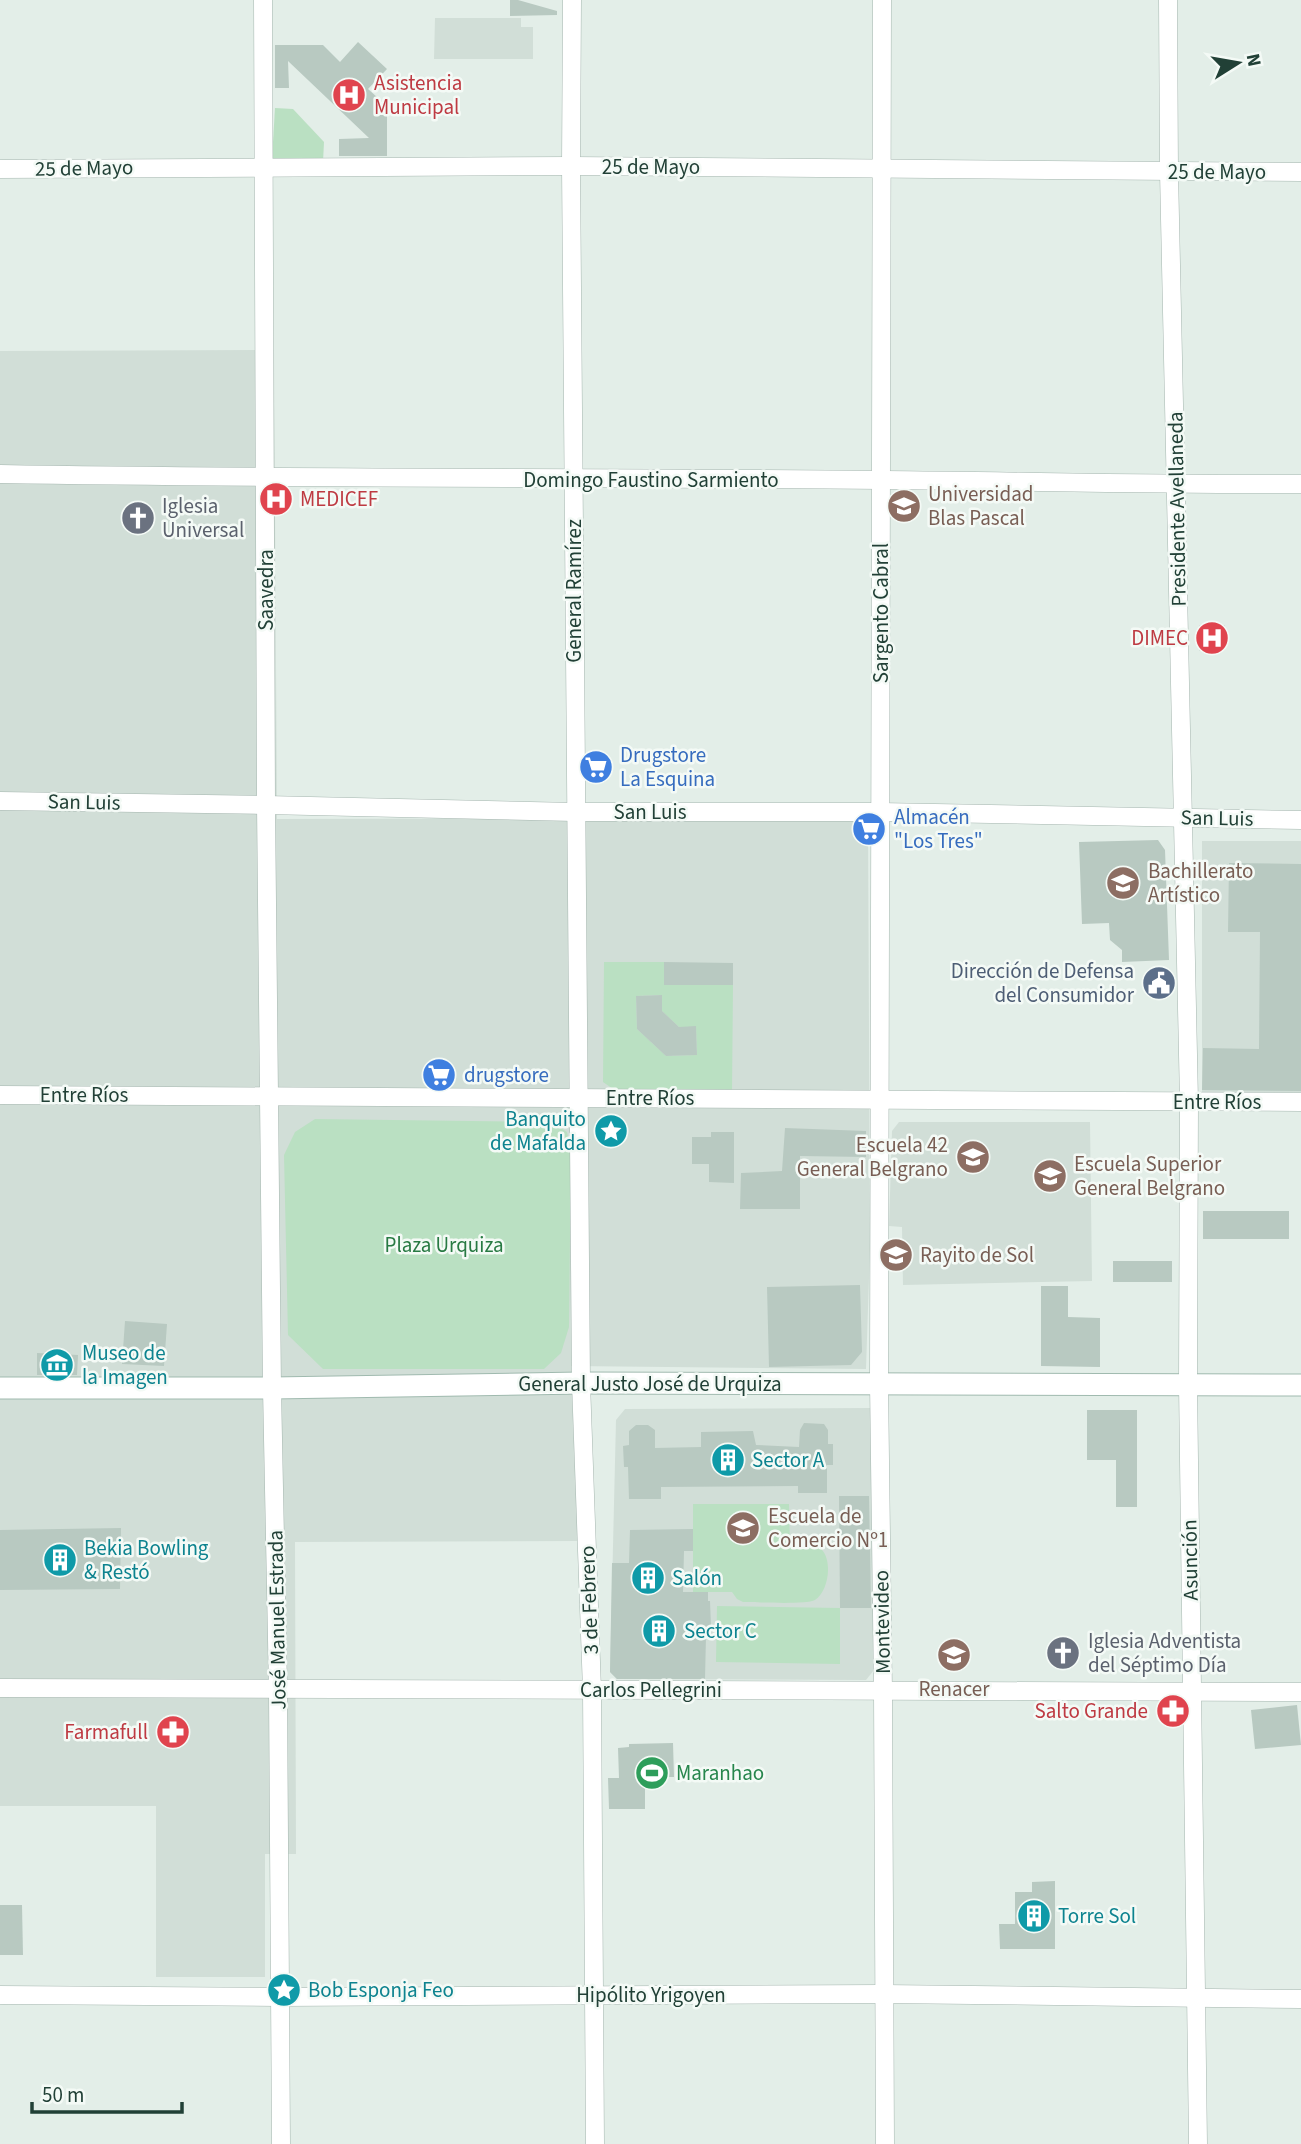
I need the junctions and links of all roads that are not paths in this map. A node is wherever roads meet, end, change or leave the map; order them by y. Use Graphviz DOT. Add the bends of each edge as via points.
graph roads {
  1 [pos="263,0"];
  2 [pos="572,0"];
  3 [pos="882,0"];
  4 [pos="1168,0"];
  5 [pos="263,166"];
  6 [pos="571,166"];
  7 [pos="882,168"];
  8 [pos="0,169"];
  9 [pos="1169,172"];
  10 [pos="1301,172"];
  11 [pos="0,474"];
  12 [pos="265,478"];
  13 [pos="573,480"];
  14 [pos="882,480"];
  15 [pos="1301,484"];
  16 [pos="1176,485"];
  17 [pos="0,801"];
  18 [pos="266,805"];
  19 [pos="576,812"];
  20 [pos="880,813"];
  21 [pos="1184,817"];
  22 [pos="1301,820"];
  23 [pos="0,1095"];
  24 [pos="270,1095"];
  25 [pos="580,1098"];
  26 [pos="880,1100"];
  27 [pos="1189,1101"];
  28 [pos="1301,1102"];
  29 [pos="581,1383"];
  30 [pos="879,1383"];
  31 [pos="1188,1384"];
  32 [pos="1301,1385"];
  33 [pos="0,1388"];
  34 [pos="272,1388"];
  35 [pos="0,1688"];
  36 [pos="278,1689"];
  37 [pos="592,1690"];
  38 [pos="883,1691"];
  39 [pos="1191,1691"];
  40 [pos="1301,1692"];
  41 [pos="883,1994"];
  42 [pos="0,1995"];
  43 [pos="594,1995"];
  44 [pos="279,1997"];
  45 [pos="1195,1997"];
  46 [pos="1301,1998"];
  47 [pos="281,2144"];
  48 [pos="595,2144"];
  49 [pos="885,2144"];
  50 [pos="1198,2144"];
  1 -- 5 [label="street, Saavedra"];
  2 -- 6 [label="street, General Ramírez"];
  3 -- 7 [label="street, Sargento Cabral"];
  4 -- 9 [label="street, Presidente Avellaneda"];
  5 -- 6 [label="street, 25 de Mayo"];
  5 -- 8 [label="street, 25 de Mayo"];
  5 -- 12 [label="street, Saavedra"];
  6 -- 7 [label="street, 25 de Mayo"];
  6 -- 13 [label="street, General Ramírez"];
  7 -- 9 [label="street, 25 de Mayo"];
  7 -- 14 [label="street, Sargento Cabral"];
  9 -- 10 [label="street, 25 de Mayo"];
  9 -- 16 [label="street, Presidente Avellaneda"];
  11 -- 12 [label="street, Domingo Faustino Sarmiento"];
  12 -- 13 [label="street, Domingo Faustino Sarmiento"];
  12 -- 18 [label="street, Saavedra"];
  13 -- 14 [label="street, Domingo Faustino Sarmiento"];
  13 -- 19 [label="street, General Ramírez"];
  14 -- 16 [label="street, Domingo Faustino Sarmiento"];
  14 -- 20 [label="street, Sargento Cabral"];
  15 -- 16 [label="street, Domingo Faustino Sarmiento"];
  16 -- 21 [label="street, Presidente Avellaneda"];
  17 -- 18 [label="street, San Luis"];
  18 -- 19 [label="street, San Luis"];
  18 -- 24 [label="street, Saavedra"];
  19 -- 20 [label="street, San Luis"];
  19 -- 25 [label="street, General Ramírez"];
  20 -- 21 [label="street, San Luis"];
  20 -- 26 [label="street, Sargento Cabral"];
  21 -- 22 [label="street, San Luis"];
  21 -- 27 [label="street, Presidente Avellaneda"];
  23 -- 24 [label="street, Entre Ríos"];
  24 -- 25 [label="street, Entre Ríos"];
  24 -- 34 [label="street, José Manuel Estrada"];
  25 -- 26 [label="street, Entre Ríos"];
  25 -- 29 [label="street, 3 de Febrero"];
  26 -- 27 [label="street, Entre Ríos"];
  26 -- 30 [label="street, Montevideo"];
  27 -- 28 [label="street, Entre Ríos"];
  27 -- 31 [label="street, Asunción"];
  29 -- 30 [label="street, General Justo José de Urquiza"];
  29 -- 34 [label="street, General Justo José de Urquiza"];
  29 -- 37 [label="street, 3 de Febrero"];
  30 -- 31 [label="street, General Justo José de Urquiza"];
  30 -- 38 [label="street, Montevideo"];
  31 -- 32 [label="street, General Justo José de Urquiza"];
  31 -- 39 [label="street, Asunción"];
  33 -- 34 [label="street, General Justo José de Urquiza"];
  34 -- 36 [label="street, José Manuel Estrada"];
  35 -- 36 [label="street, Carlos Pellegrini"];
  36 -- 37 [label="street, Carlos Pellegrini"];
  36 -- 44 [label="street, José Manuel Estrada"];
  37 -- 38 [label="street, Carlos Pellegrini"];
  37 -- 43 [label="street, 3 de Febrero"];
  38 -- 39 [label="street, Carlos Pellegrini"];
  38 -- 41 [label="street, Montevideo"];
  39 -- 40 [label="street, Carlos Pellegrini"];
  39 -- 45 [label="street, Asunción"];
  41 -- 43 [label="street, Hipólito Yrigoyen"];
  41 -- 45 [label="street, Hipólito Yrigoyen"];
  41 -- 49 [label="street, Montevideo"];
  42 -- 44 [label="street, Hipólito Yrigoyen"];
  43 -- 44 [label="street, Hipólito Yrigoyen"];
  43 -- 48 [label="street, 3 de Febrero"];
  44 -- 47 [label="street, José Manuel Estrada"];
  45 -- 46 [label="street, Hipólito Yrigoyen"];
  45 -- 50 [label="street, Asunción"];
}
